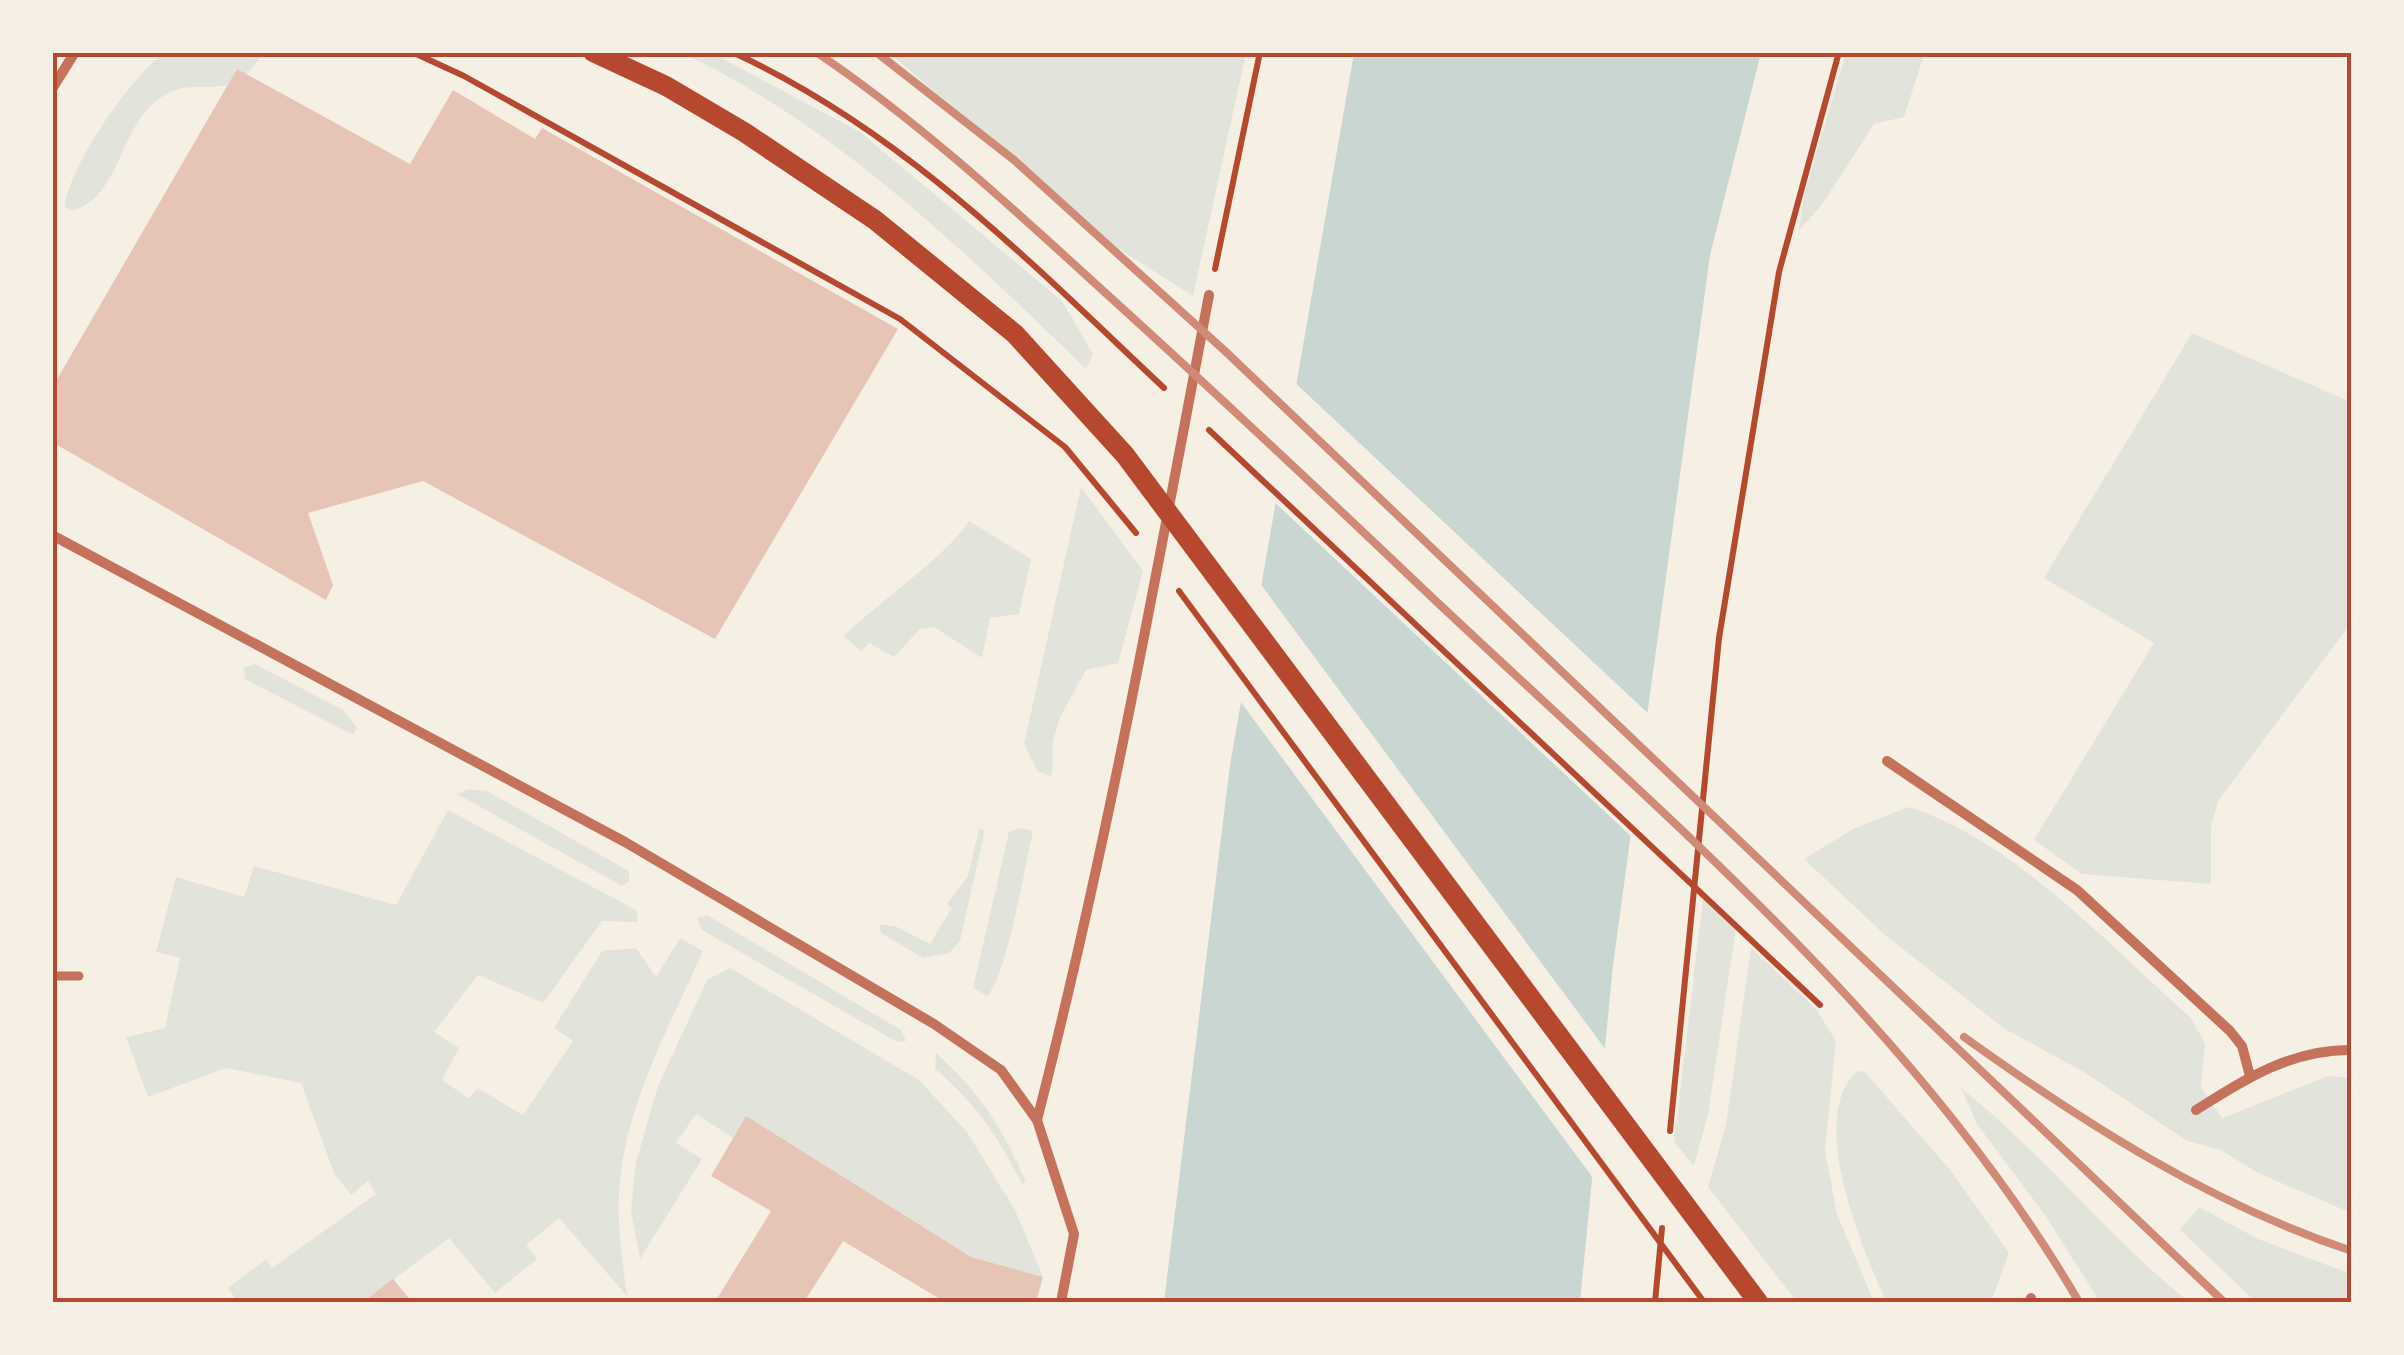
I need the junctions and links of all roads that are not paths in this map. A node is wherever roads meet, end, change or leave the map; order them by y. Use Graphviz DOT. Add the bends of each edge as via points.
graph roads {
  1 [pos="75,52"];
  2 [pos="593,52"];
  3 [pos="52,89"];
  4 [pos="1209,294"];
  5 [pos="52,535"];
  6 [pos="1887,760"];
  7 [pos="52,976"];
  8 [pos="78,976"];
  9 [pos="2352,1050"];
  10 [pos="2250,1076"];
  11 [pos="2196,1110"];
  12 [pos="1037,1120"];
  13 [pos="1061,1302"];
  14 [pos="1758,1302"];
  1 -- 3 [label="street"];
  2 -- 14 [label="main road" via="744,132 875,220 1015,334 1125,456"];
  4 -- 12 [label="street" via="1126,737"];
  5 -- 12 [label="street" via="409,722 777,930 1001,1070"];
  6 -- 10 [label="street" via="2077,890 2230,1030"];
  7 -- 8 [label="street"];
  9 -- 10 [label="street" via="2312,1052"];
  10 -- 11 [label="street"];
  12 -- 13 [label="street" via="1074,1234"];
}
